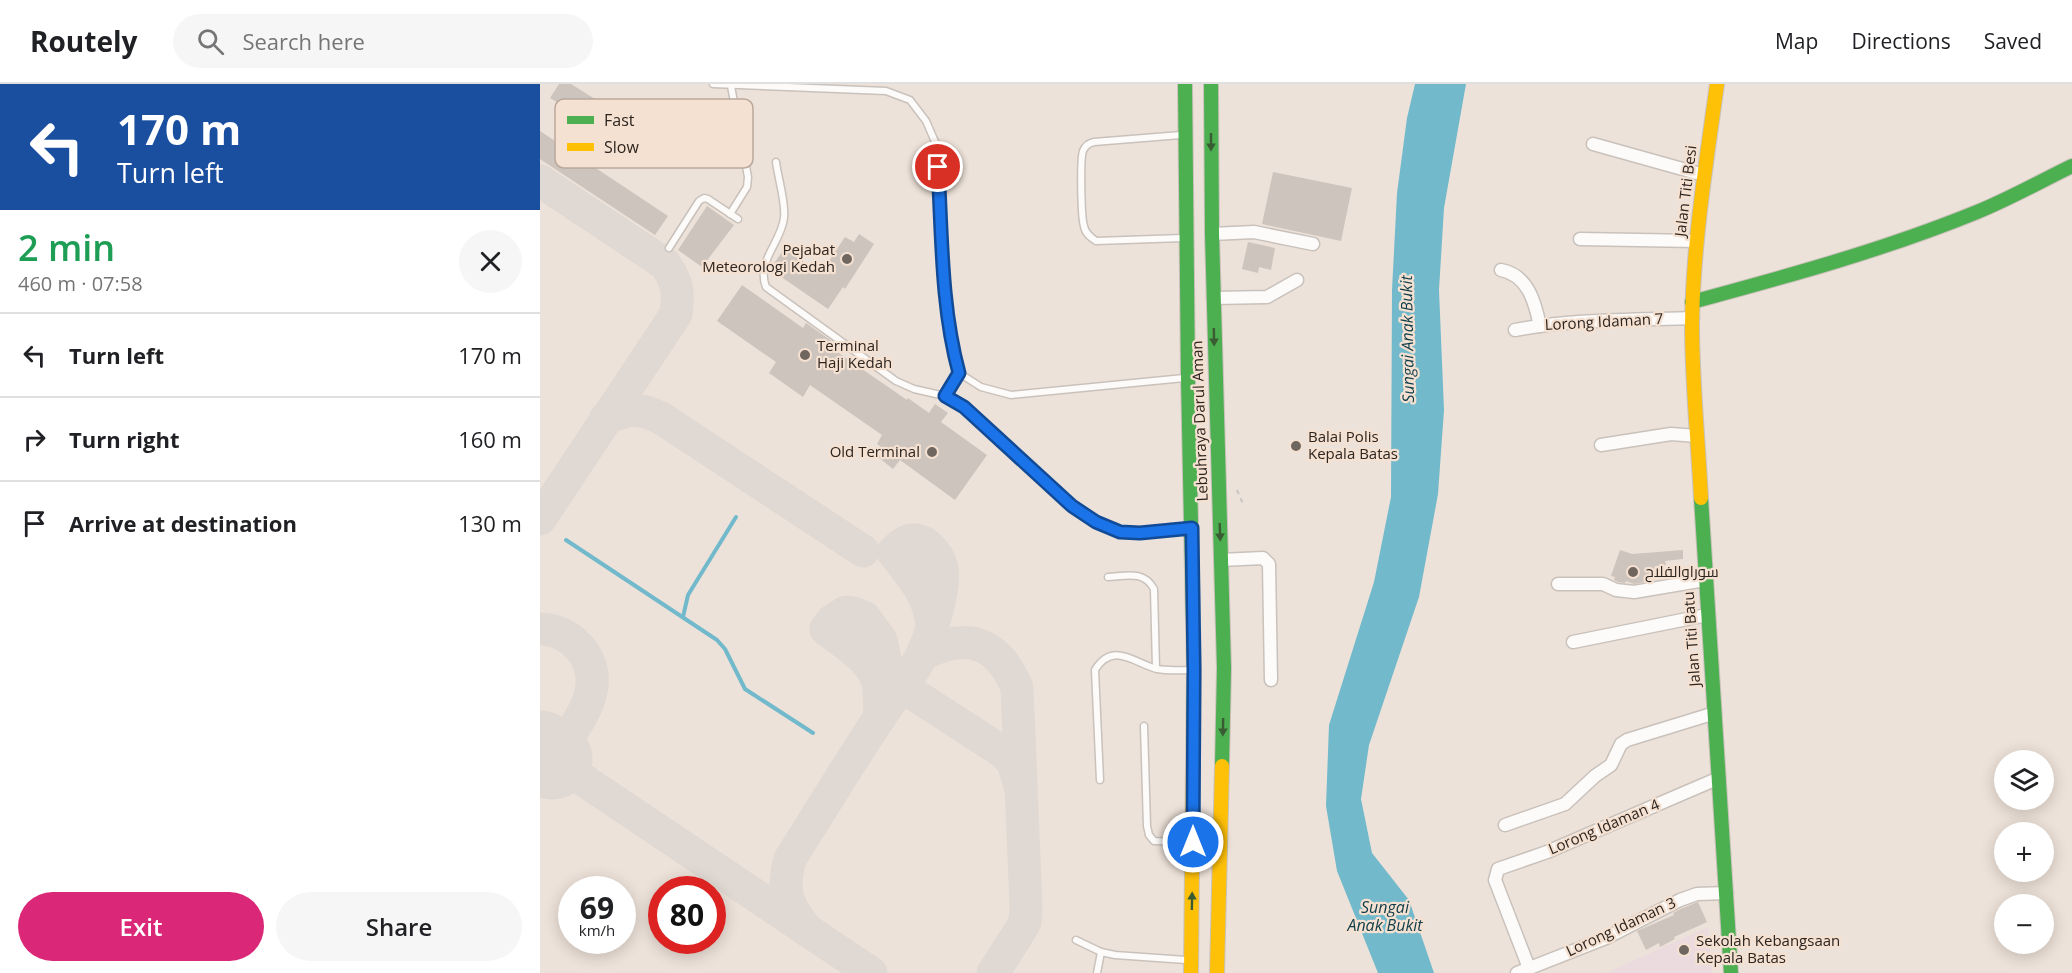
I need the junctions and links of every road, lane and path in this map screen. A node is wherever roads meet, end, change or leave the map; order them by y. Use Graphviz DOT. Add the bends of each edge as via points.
graph roads {
  1 [pos="713,84"];
  2 [pos="1185,84"];
  3 [pos="1211,84"];
  4 [pos="1716,84"];
  5 [pos="731,86"];
  6 [pos="733,99"];
  7 [pos="1185,135"];
  8 [pos="1593,144"];
  9 [pos="776,162"];
  10 [pos="2072,166"];
  11 [pos="746,168"];
  12 [pos="1704,175"];
  13 [pos="730,214"];
  14 [pos="738,219"];
  15 [pos="1212,234"];
  16 [pos="1186,238"];
  17 [pos="1580,239"];
  18 [pos="1696,241"];
  19 [pos="1313,244"];
  20 [pos="669,248"];
  21 [pos="1501,270"];
  22 [pos="1297,280"];
  23 [pos="1213,298"];
  24 [pos="1692,302"];
  25 [pos="1693,318"];
  26 [pos="1540,326"];
  27 [pos="1515,330"];
  28 [pos="959,373"];
  29 [pos="1188,378"];
  30 [pos="945,396"];
  31 [pos="1697,436"];
  32 [pos="1601,445"];
  33 [pos="1192,528"];
  34 [pos="1221,560"];
  35 [pos="1108,577"];
  36 [pos="1705,580"];
  37 [pos="1558,584"];
  38 [pos="1707,615"];
  39 [pos="1573,642"];
  40 [pos="1156,668"];
  41 [pos="1209,669"];
  42 [pos="1271,680"];
  43 [pos="1714,713"];
  44 [pos="1144,726"];
  45 [pos="1719,778"];
  46 [pos="1100,780"];
  47 [pos="1504,825"];
  48 [pos="1193,842"];
  49 [pos="1727,893"];
  50 [pos="1076,940"];
  51 [pos="1101,952"];
  52 [pos="1191,966"];
  53 [pos="1217,966"];
  54 [pos="1523,971"];
  55 [pos="1097,973"];
  56 [pos="1731,973"];
  1 -- 5 [label="lane"];
  2 -- 7 [label="main road, Lebuhraya Darul Aman"];
  3 -- 15 [label="main road, Lebuhraya Darul Aman, one-way"];
  4 -- 12 [label="main road, Jalan Titi Besi"];
  5 -- 6 [label="lane"];
  5 -- 28 [label="lane" via="886,91 910,100 926,121 936,144 947,306"];
  7 -- 16 [label="main road, Lebuhraya Darul Aman"];
  7 -- 16 [label="lane" via="1088,144 1083,151 1082,170 1083,226 1096,241"];
  8 -- 12 [label="street"];
  9 -- 30 [label="lane" via="784,217 765,263 762,277 766,288 896,381"];
  10 -- 24 [label="main road" via="1932,230 1813,270"];
  11 -- 13 [label="lane" via="747,187"];
  12 -- 18 [label="main road, Jalan Titi Besi"];
  13 -- 14 [label="lane"];
  13 -- 20 [label="lane" via="704,198"];
  15 -- 19 [label="street" via="1254,232"];
  15 -- 23 [label="main road, Lebuhraya Darul Aman"];
  16 -- 29 [label="main road, Lebuhraya Darul Aman"];
  17 -- 18 [label="street"];
  18 -- 24 [label="main road, Jalan Titi Besi"];
  21 -- 26 [label="street" via="1512,272 1524,282 1535,300"];
  22 -- 23 [label="street" via="1267,297"];
  23 -- 34 [label="main road, Lebuhraya Darul Aman, one-way"];
  24 -- 25 [label="main road, Jalan Titi Batu"];
  25 -- 26 [label="street, Lorong Idaman 7"];
  25 -- 31 [label="main road, Jalan Titi Batu"];
  26 -- 27 [label="street, Lorong Idaman 7"];
  28 -- 29 [label="lane" via="981,387 1011,395"];
  28 -- 30 [label="lane"];
  29 -- 33 [label="main road, Lebuhraya Darul Aman"];
  30 -- 33 [label="lane" via="964,407 1072,506 1096,522 1120,532"];
  31 -- 32 [label="street" via="1671,434"];
  31 -- 36 [label="main road, Jalan Titi Batu"];
  33 -- 41 [label="main road, Lebuhraya Darul Aman"];
  34 -- 41 [label="main road, Lebuhraya Darul Aman"];
  34 -- 42 [label="street" via="1263,558 1269,564"];
  35 -- 40 [label="lane" via="1136,575 1151,582"];
  36 -- 37 [label="street" via="1634,592 1603,584"];
  36 -- 38 [label="main road, Jalan Titi Batu"];
  38 -- 39 [label="street"];
  38 -- 43 [label="main road, Jalan Titi Batu"];
  40 -- 41 [label="lane"];
  40 -- 46 [label="lane" via="1133,658 1110,655 1095,670"];
  41 -- 48 [label="main road, Lebuhraya Darul Aman"];
  41 -- 53 [label="main road, Lebuhraya Darul Aman, one-way"];
  43 -- 45 [label="main road, Jalan Titi Batu"];
  43 -- 47 [label="street" via="1627,740 1611,765 1565,804"];
  44 -- 48 [label="lane" via="1149,835 1154,841"];
  45 -- 49 [label="main road, Jalan Titi Batu"];
  45 -- 54 [label="street, Lorong Idaman 4" via="1548,852 1498,869 1495,880"];
  52 -- 48 [label="main road, Lebuhraya Darul Aman, one-way"];
  49 -- 54 [label="street, Lorong Idaman 3" via="1697,894 1680,900 1606,938"];
  49 -- 56 [label="main road, Jalan Titi Batu"];
  50 -- 51 [label="lane"];
  51 -- 52 [label="lane"];
  51 -- 55 [label="lane"];
  52 -- 53 [label="main road"];
}
